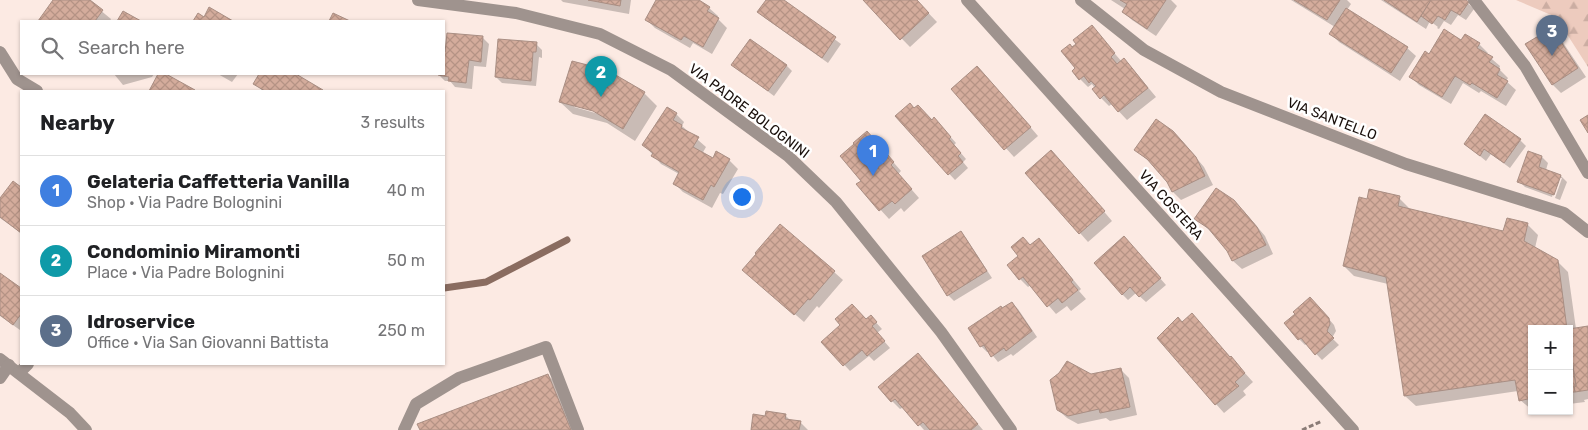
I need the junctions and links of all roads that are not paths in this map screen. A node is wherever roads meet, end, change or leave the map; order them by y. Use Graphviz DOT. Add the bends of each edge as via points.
graph roads {
  1 [pos="418,0"];
  2 [pos="967,0"];
  3 [pos="1081,0"];
  4 [pos="1474,0"];
  5 [pos="0,52"];
  6 [pos="35,90"];
  7 [pos="1588,173"];
  8 [pos="1588,232"];
  9 [pos="14,365"];
  10 [pos="0,378"];
  11 [pos="86,430"];
  12 [pos="404,430"];
  13 [pos="578,430"];
  14 [pos="1011,430"];
  15 [pos="1353,430"];
  1 -- 14 [label="street, VIA PADRE BOLOGNINI" via="516,13 600,34 671,70 788,156 836,202 941,332"];
  2 -- 15 [label="street, VIA COSTERA"];
  3 -- 8 [label="street, VIA SANTELLO" via="1144,50 1221,92 1406,164 1564,214"];
  4 -- 7 [label="street" via="1525,66"];
  5 -- 6 [label="street" via="17,80"];
  9 -- 10 [label="street"];
  9 -- 11 [label="street"];
  12 -- 13 [label="street" via="416,404 459,378 546,347"];
}
